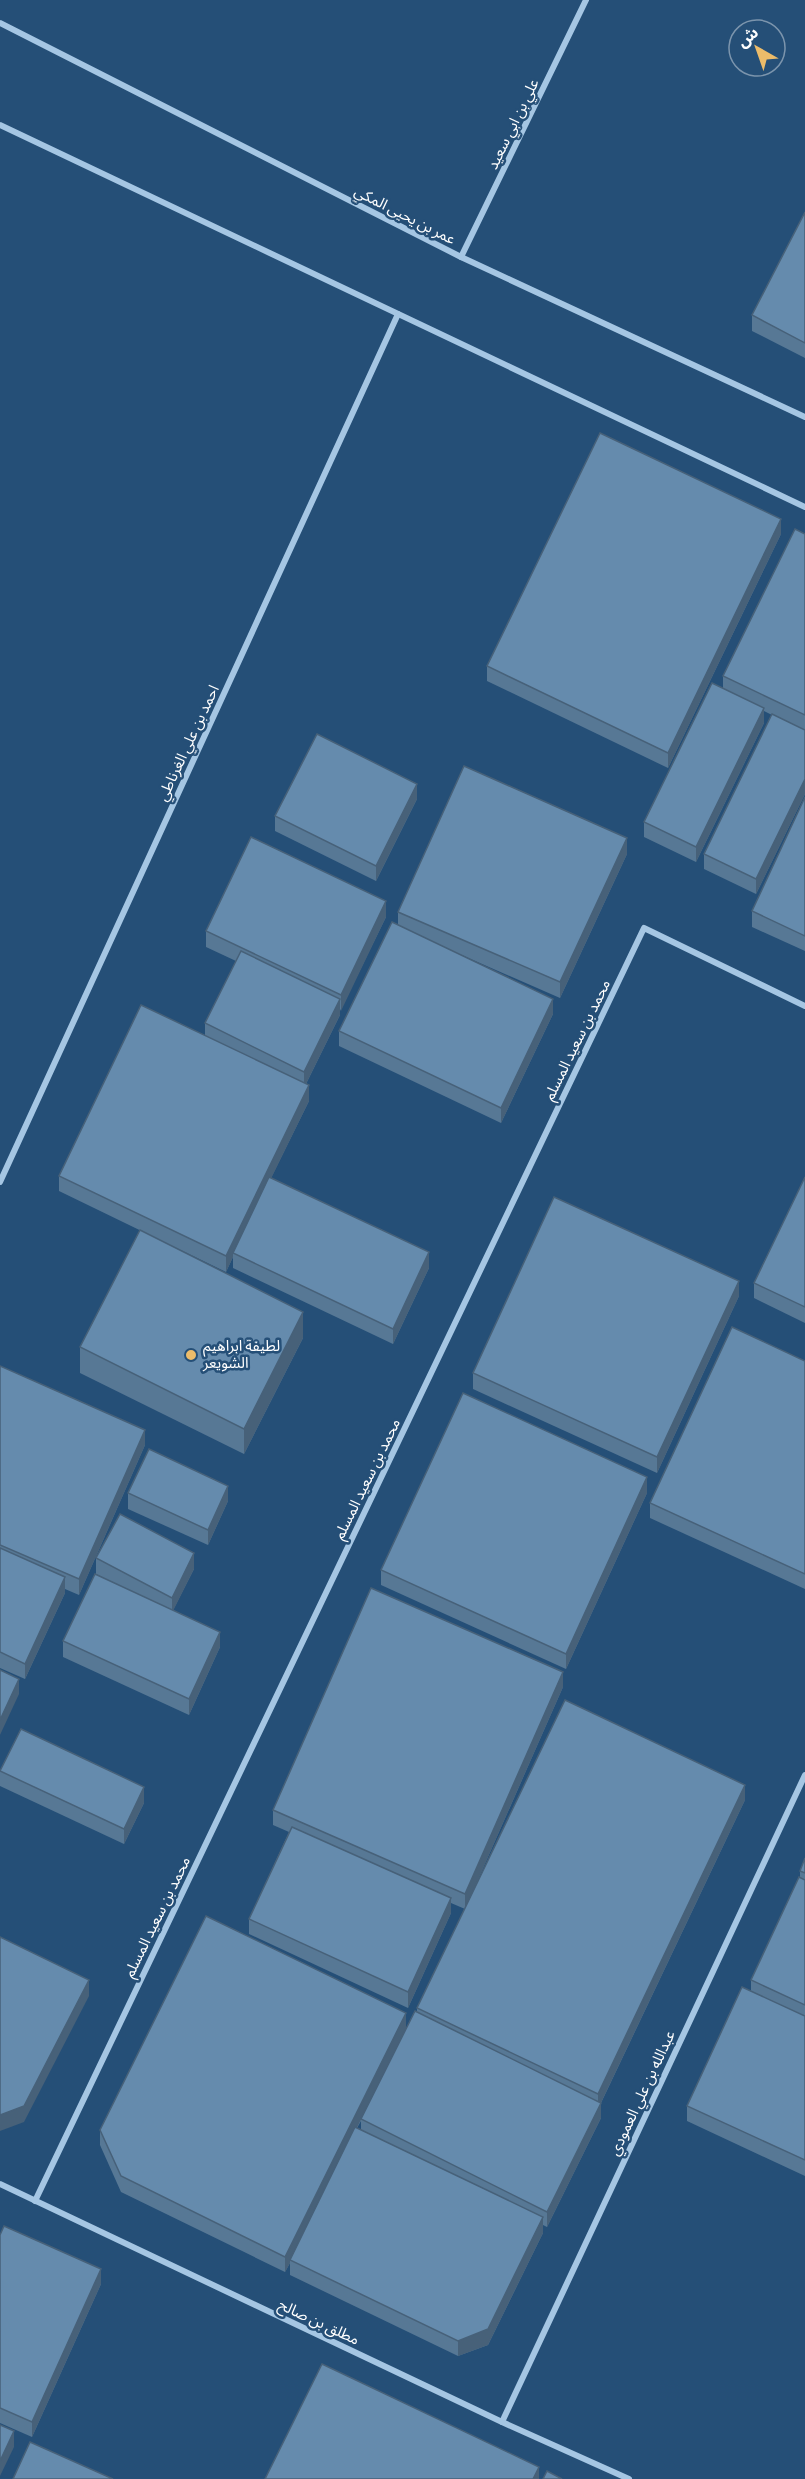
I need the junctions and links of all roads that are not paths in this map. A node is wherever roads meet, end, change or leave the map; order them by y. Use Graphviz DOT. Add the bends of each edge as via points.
graph roads {
  1 [pos="586,0"];
  2 [pos="0,23"];
  3 [pos="0,125"];
  4 [pos="461,257"];
  5 [pos="398,314"];
  6 [pos="805,417"];
  7 [pos="805,507"];
  8 [pos="805,1006"];
  9 [pos="0,1182"];
  10 [pos="805,1775"];
  11 [pos="0,2184"];
  12 [pos="34,2201"];
  13 [pos="502,2422"];
  14 [pos="630,2479"];
  1 -- 4 [label="street, علي بن ابي سعيد"];
  2 -- 4 [label="street, عمر بن يحيى المكي"];
  3 -- 5 [label="street"];
  4 -- 6 [label="street, عمر بن يحيى المكي"];
  5 -- 7 [label="street"];
  5 -- 9 [label="street, احمد بن علي الغرناطي"];
  8 -- 12 [label="street, محمد بن سعيد المسلم" via="644,928"];
  10 -- 13 [label="street, عبدالله بن علي العمودي"];
  11 -- 12 [label="street, مطلق بن صالح"];
  12 -- 13 [label="street, مطلق بن صالح"];
  13 -- 14 [label="street, مطلق بن صالح"];
}
